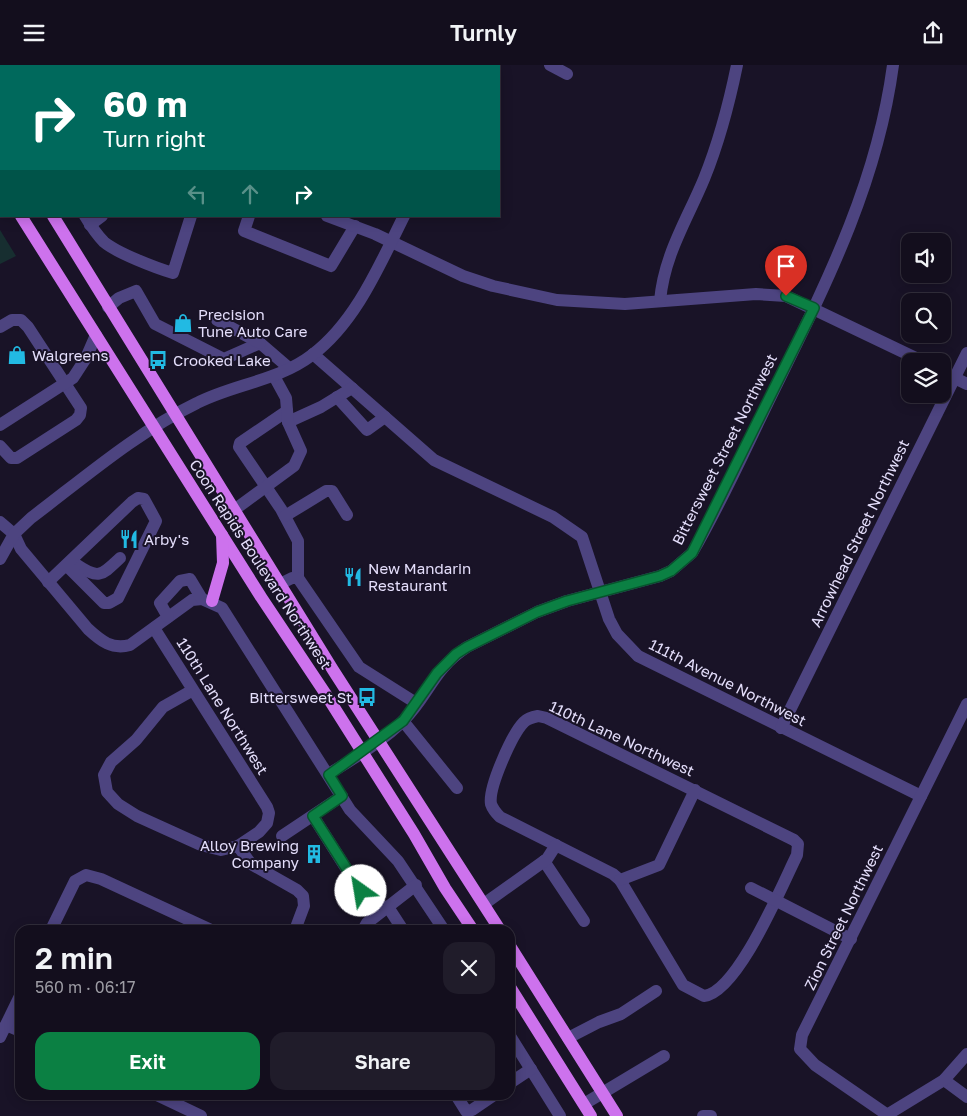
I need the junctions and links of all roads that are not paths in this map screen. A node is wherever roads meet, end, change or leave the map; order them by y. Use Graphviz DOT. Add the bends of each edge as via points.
graph roads {
  1 [pos="550,65"];
  2 [pos="737,65"];
  3 [pos="893,65"];
  4 [pos="568,74"];
  5 [pos="23,217"];
  6 [pos="54,217"];
  7 [pos="191,217"];
  8 [pos="249,217"];
  9 [pos="330,217"];
  10 [pos="404,217"];
  11 [pos="88,220"];
  12 [pos="355,226"];
  13 [pos="391,242"];
  14 [pos="660,301"];
  15 [pos="108,307"];
  16 [pos="814,308"];
  17 [pos="217,320"];
  18 [pos="0,327"];
  19 [pos="96,335"];
  20 [pos="260,343"];
  21 [pos="906,353"];
  22 [pos="967,353"];
  23 [pos="313,354"];
  24 [pos="289,368"];
  25 [pos="274,375"];
  26 [pos="951,376"];
  27 [pos="955,378"];
  28 [pos="65,384"];
  29 [pos="967,384"];
  30 [pos="352,388"];
  31 [pos="337,397"];
  32 [pos="174,415"];
  33 [pos="288,416"];
  34 [pos="385,417"];
  35 [pos="0,425"];
  36 [pos="154,427"];
  37 [pos="0,446"];
  38 [pos="265,487"];
  39 [pos="234,510"];
  40 [pos="347,515"];
  41 [pos="284,516"];
  42 [pos="0,522"];
  43 [pos="14,533"];
  44 [pos="222,533"];
  45 [pos="0,559"];
  46 [pos="120,559"];
  47 [pos="68,563"];
  48 [pos="298,578"];
  49 [pos="48,582"];
  50 [pos="280,584"];
  51 [pos="600,593"];
  52 [pos="207,600"];
  53 [pos="168,617"];
  54 [pos="154,628"];
  55 [pos="193,690"];
  56 [pos="416,703"];
  57 [pos="967,705"];
  58 [pos="403,721"];
  59 [pos="781,728"];
  60 [pos="379,740"];
  61 [pos="362,753"];
  62 [pos="329,775"];
  63 [pos="457,787"];
  64 [pos="695,790"];
  65 [pos="342,796"];
  66 [pos="921,797"];
  67 [pos="313,816"];
  68 [pos="282,836"];
  69 [pos="556,845"];
  70 [pos="238,846"];
  71 [pos="544,861"];
  72 [pos="620,881"];
  73 [pos="416,885"];
  74 [pos="751,888"];
  75 [pos="774,900"];
  76 [pos="484,904"];
  77 [pos="388,907"];
  78 [pos="584,921"];
  79 [pos="54,925"];
  80 [pos="200,925"];
  81 [pos="297,925"];
  82 [pos="366,925"];
  83 [pos="400,925"];
  84 [pos="441,925"];
  85 [pos="470,925"];
  86 [pos="497,925"];
  87 [pos="851,939"];
  88 [pos="515,954"];
  89 [pos="656,991"];
  90 [pos="515,995"];
  91 [pos="15,1006"];
  92 [pos="6,1025"];
  93 [pos="15,1029"];
  94 [pos="0,1037"];
  95 [pos="568,1038"];
  96 [pos="515,1044"];
  97 [pos="967,1054"];
  98 [pos="664,1057"];
  99 [pos="531,1069"];
  100 [pos="515,1080"];
  101 [pos="944,1080"];
  102 [pos="602,1093"];
  103 [pos="967,1097"];
  104 [pos="167,1100"];
  105 [pos="459,1100"];
  106 [pos="487,1100"];
  107 [pos="584,1104"];
  108 [pos="886,1115"];
  109 [pos="201,1116"];
  110 [pos="560,1116"];
  111 [pos="591,1116"];
  112 [pos="617,1116"];
  113 [pos="703,1116"];
  114 [pos="711,1116"];
  1 -- 4 [label="street"];
  2 -- 14 [label="street" via="723,125 672,248"];
  3 -- 16 [label="street, Bittersweet Street Northwest" via="880,134 861,201"];
  5 -- 19 [label="main road, Coon Rapids Boulevard Northwest"];
  6 -- 15 [label="main road, Coon Rapids Boulevard Northwest"];
  7 -- 11 [label="street" via="173,273 106,243"];
  8 -- 12 [label="street" via="244,231 331,266"];
  9 -- 12 [label="street"];
  10 -- 13 [label="street"];
  12 -- 13 [label="street"];
  13 -- 14 [label="street" via="463,276 521,294 591,303"];
  13 -- 23 [label="street" via="338,330"];
  14 -- 16 [label="street" via="770,294 792,298"];
  15 -- 20 [label="street" via="136,291 155,324 224,359"];
  15 -- 32 [label="main road, Coon Rapids Boulevard Northwest"];
  16 -- 21 [label="street"];
  16 -- 51 [label="street, Bittersweet Street Northwest" via="692,553 660,576"];
  17 -- 20 [label="street"];
  18 -- 28 [label="street" via="12,320 20,320 28,327"];
  19 -- 28 [label="street" via="86,358"];
  19 -- 36 [label="main road, Coon Rapids Boulevard Northwest"];
  20 -- 24 [label="street"];
  22 -- 27 [label="street, Arrowhead Street Northwest"];
  23 -- 24 [label="street"];
  23 -- 30 [label="street, 111th Avenue Northwest"];
  24 -- 25 [label="street"];
  25 -- 32 [label="street" via="198,402"];
  25 -- 33 [label="street" via="286,398"];
  26 -- 27 [label="street"];
  27 -- 29 [label="street"];
  27 -- 59 [label="street, Arrowhead Street Northwest"];
  28 -- 35 [label="street"];
  28 -- 37 [label="street" via="81,407 76,420 17,458 11,458"];
  30 -- 31 [label="street"];
  30 -- 34 [label="street, 111th Avenue Northwest"];
  31 -- 33 [label="street" via="321,407"];
  31 -- 34 [label="street" via="367,430"];
  32 -- 36 [label="street"];
  32 -- 39 [label="main road, Coon Rapids Boulevard Northwest"];
  33 -- 38 [label="street" via="301,451 294,466"];
  33 -- 38 [label="street" via="240,443 239,447"];
  34 -- 51 [label="street, 111th Avenue Northwest" via="434,460 570,527 582,537"];
  36 -- 43 [label="street"];
  36 -- 44 [label="main road, Coon Rapids Boulevard Northwest"];
  38 -- 39 [label="street"];
  38 -- 41 [label="street"];
  39 -- 50 [label="main road, Coon Rapids Boulevard Northwest"];
  40 -- 41 [label="street" via="332,491 326,491"];
  41 -- 48 [label="street" via="298,541"];
  42 -- 43 [label="street"];
  43 -- 45 [label="street"];
  43 -- 49 [label="street" via="21,549"];
  44 -- 52 [label="main road" via="223,563"];
  44 -- 61 [label="main road, Coon Rapids Boulevard Northwest"];
  46 -- 47 [label="street" via="97,575 90,575"];
  47 -- 47 [label="street" via="104,603 118,598 156,521 144,499 138,497 132,502"];
  47 -- 49 [label="street"];
  48 -- 50 [label="street"];
  48 -- 56 [label="street" via="359,667"];
  49 -- 54 [label="street" via="88,629 105,643 121,647"];
  50 -- 60 [label="main road, Coon Rapids Boulevard Northwest"];
  51 -- 56 [label="street, Bittersweet Street Northwest" via="537,612 467,647 437,673"];
  51 -- 59 [label="street, 111th Avenue Northwest" via="617,634 638,656"];
  52 -- 53 [label="street" via="192,600"];
  52 -- 53 [label="street" via="190,579 180,581 160,603"];
  52 -- 62 [label="street" via="222,608 228,616"];
  53 -- 54 [label="street"];
  54 -- 55 [label="street, 110th Lane Northwest"];
  55 -- 70 [label="street, 110th Lane Northwest" via="269,813 264,828"];
  55 -- 70 [label="street" via="158,711 136,740 111,762 104,775 104,783 112,799 137,816 212,849 230,850"];
  56 -- 58 [label="street, Bittersweet Street Northwest"];
  57 -- 66 [label="street, Zion Street Northwest"];
  58 -- 60 [label="street, Bittersweet Street Northwest"];
  58 -- 63 [label="street"];
  59 -- 66 [label="street, 111th Avenue Northwest"];
  60 -- 61 [label="street, Bittersweet Street Northwest"];
  60 -- 76 [label="main road, Coon Rapids Boulevard Northwest"];
  61 -- 62 [label="street, Bittersweet Street Northwest"];
  61 -- 85 [label="main road, Coon Rapids Boulevard Northwest"];
  62 -- 65 [label="street"];
  64 -- 69 [label="street, 110th Lane Northwest" via="547,718 531,717 520,726 500,768 491,804 500,817"];
  64 -- 72 [label="street, 110th Lane Northwest" via="660,865"];
  64 -- 75 [label="street, 110th Lane Northwest" via="798,844 797,855"];
  65 -- 67 [label="street"];
  65 -- 73 [label="street" via="350,810"];
  66 -- 87 [label="street, Zion Street Northwest"];
  67 -- 68 [label="street"];
  67 -- 77 [label="street" via="370,906"];
  69 -- 71 [label="street"];
  69 -- 72 [label="street, 110th Lane Northwest" via="606,869"];
  70 -- 81 [label="street" via="251,864 297,890 304,901"];
  71 -- 76 [label="street"];
  71 -- 78 [label="street"];
  72 -- 75 [label="street, 110th Lane Northwest" via="683,985 704,996 716,992 739,968"];
  73 -- 77 [label="street"];
  73 -- 84 [label="street"];
  74 -- 75 [label="street"];
  75 -- 87 [label="street"];
  76 -- 86 [label="main road, Coon Rapids Boulevard Northwest"];
  77 -- 82 [label="street"];
  77 -- 83 [label="street"];
  79 -- 80 [label="street" via="75,881 91,875"];
  87 -- 108 [label="street, Zion Street Northwest" via="802,1035 800,1049 815,1065"];
  88 -- 95 [label="main road"];
  89 -- 95 [label="street" via="621,1014"];
  90 -- 107 [label="main road"];
  91 -- 92 [label="street"];
  92 -- 93 [label="street"];
  92 -- 94 [label="street"];
  95 -- 102 [label="main road"];
  96 -- 99 [label="street"];
  97 -- 101 [label="street"];
  98 -- 102 [label="street"];
  99 -- 100 [label="street"];
  99 -- 110 [label="street"];
  101 -- 103 [label="street"];
  101 -- 108 [label="street"];
  102 -- 107 [label="street"];
  102 -- 112 [label="main road"];
  104 -- 109 [label="street"];
  105 -- 106 [label="street" via="466,1111"];
  107 -- 111 [label="main road"];
  113 -- 114 [label="street"];
}
